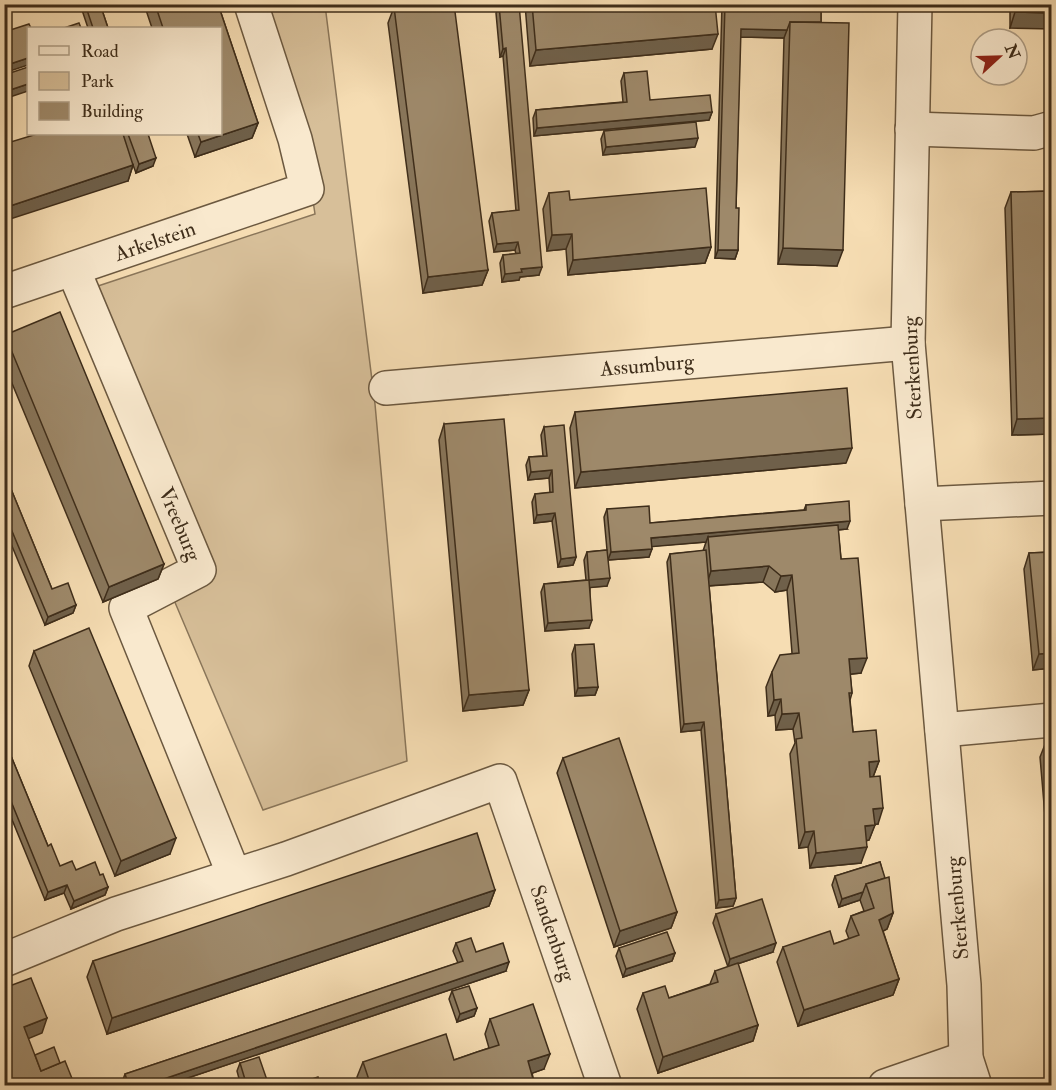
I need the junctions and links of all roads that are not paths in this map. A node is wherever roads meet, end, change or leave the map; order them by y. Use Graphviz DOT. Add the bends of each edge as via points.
graph roads {
  1 [pos="251,4"];
  2 [pos="915,4"];
  3 [pos="1052,128"];
  4 [pos="912,129"];
  5 [pos="73,269"];
  6 [pos="4,292"];
  7 [pos="908,343"];
  8 [pos="386,387"];
  9 [pos="1052,498"];
  10 [pos="922,504"];
  11 [pos="1052,720"];
  12 [pos="942,730"];
  13 [pos="234,875"];
  14 [pos="4,960"];
  15 [pos="970,1072"];
  16 [pos="605,1086"];
  17 [pos="885,1086"];
  1 -- 5 [label="street, Arkelstein" via="295,139 306,189"];
  2 -- 4 [label="street, Sterkenburg"];
  3 -- 4 [label="street" via="1034,133"];
  4 -- 7 [label="street, Sterkenburg"];
  5 -- 6 [label="street, Arkelstein"];
  5 -- 13 [label="street, Vreeburg" via="199,570 126,608"];
  7 -- 8 [label="street, Assumburg"];
  7 -- 10 [label="street, Sterkenburg"];
  9 -- 10 [label="street"];
  10 -- 12 [label="street, Sterkenburg"];
  11 -- 12 [label="street"];
  12 -- 15 [label="street, Sterkenburg"];
  13 -- 14 [label="street" via="117,914"];
  13 -- 16 [label="street, Sandenburg" via="500,781"];
  15 -- 17 [label="street"];
}
